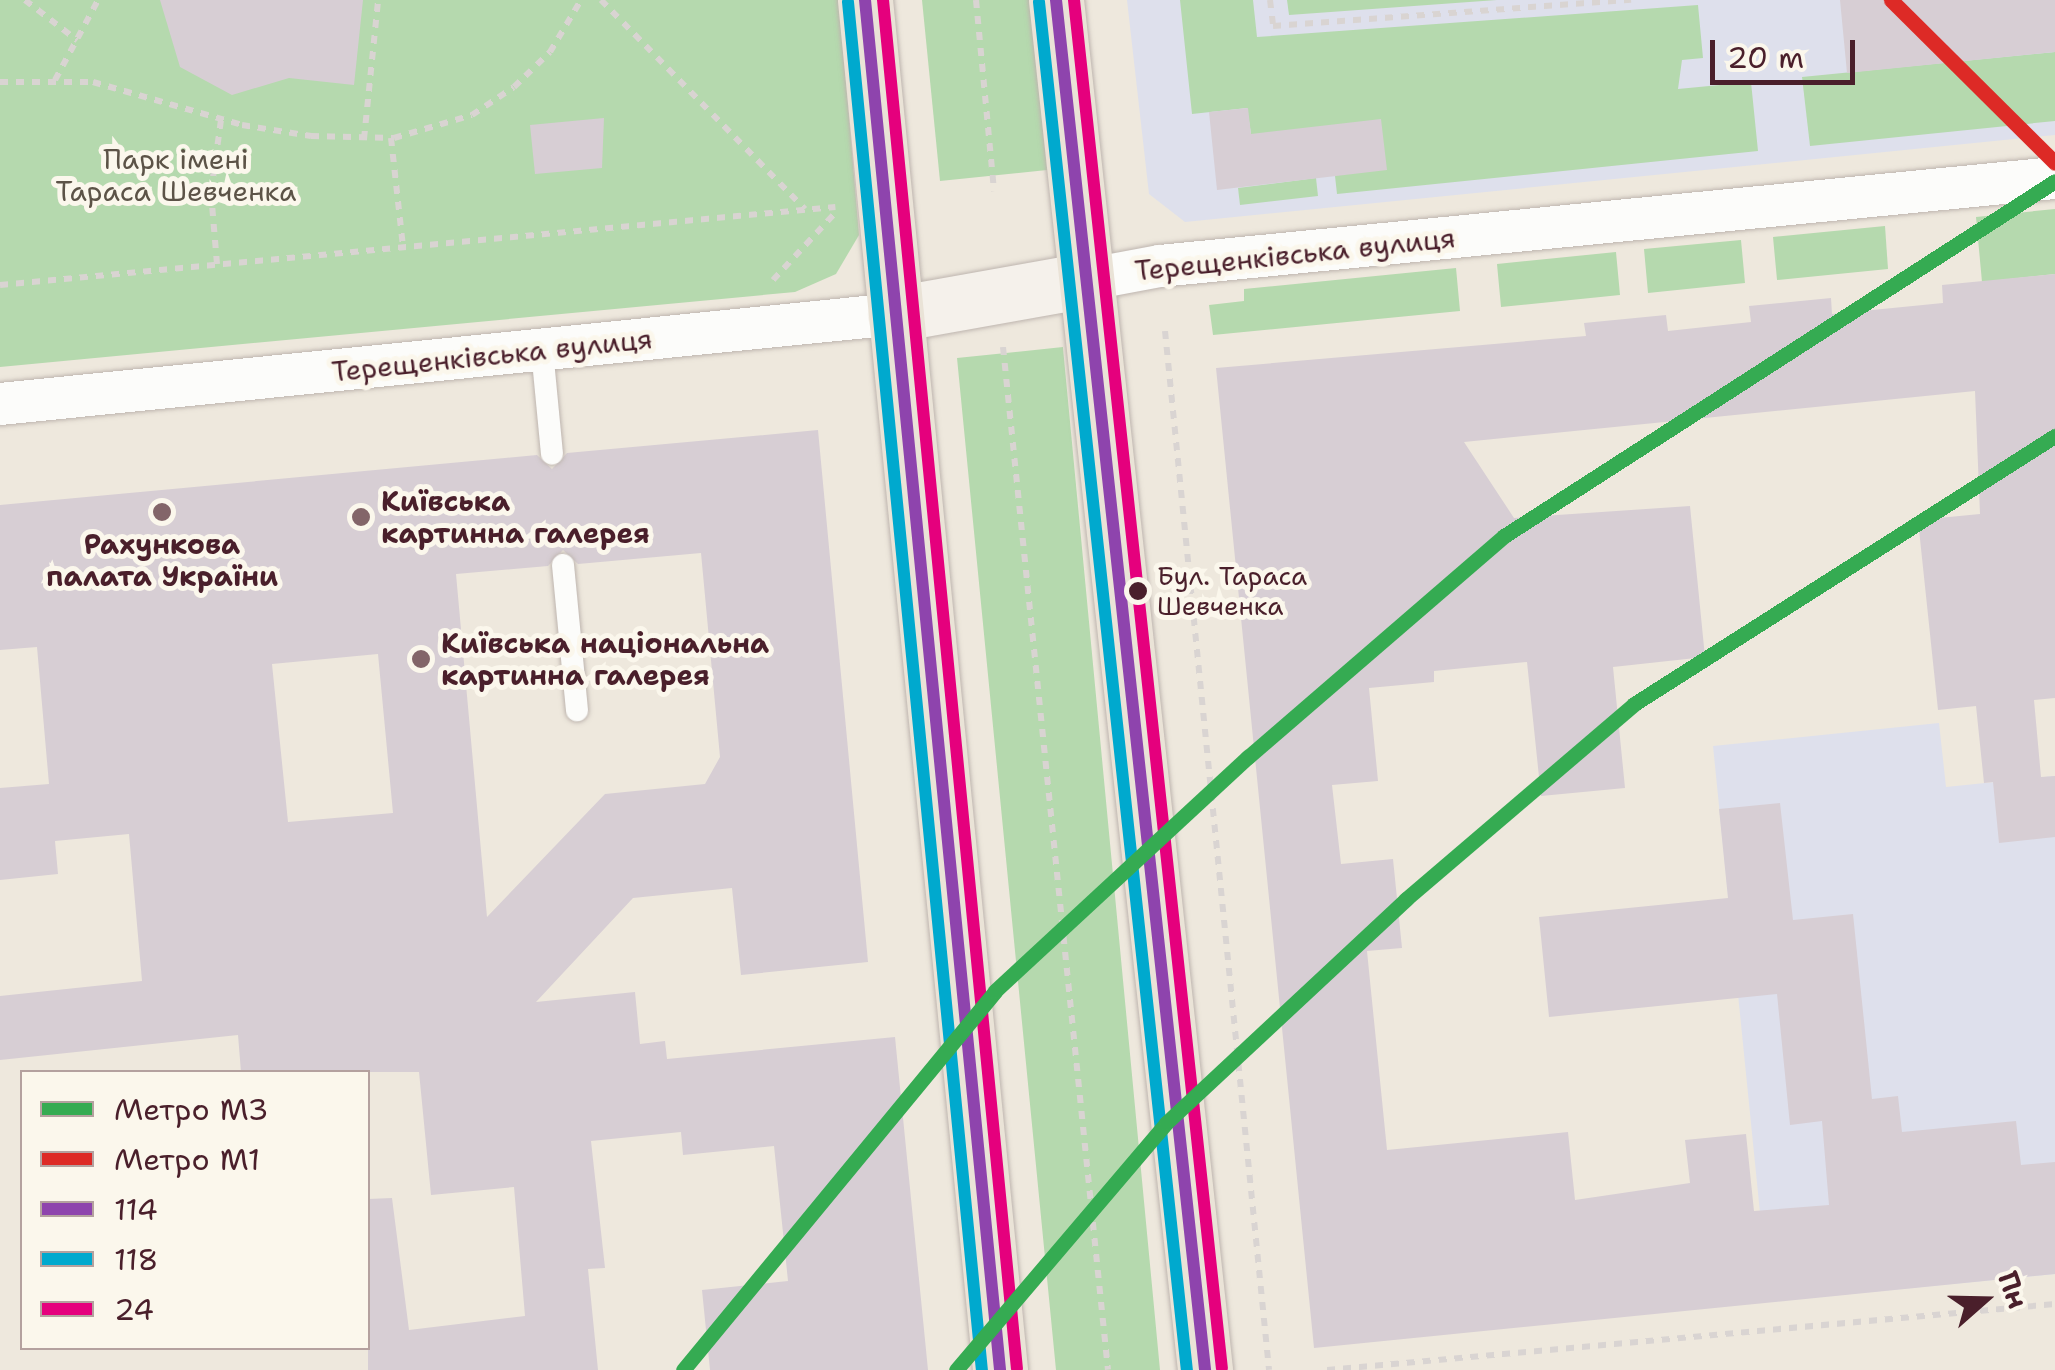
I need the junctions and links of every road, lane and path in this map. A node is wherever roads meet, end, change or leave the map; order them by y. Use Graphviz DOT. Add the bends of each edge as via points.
graph roads {
  1 [pos="25,0"];
  2 [pos="98,0"];
  3 [pos="378,0"];
  4 [pos="581,0"];
  5 [pos="601,0"];
  6 [pos="864,0"];
  7 [pos="976,0"];
  8 [pos="1056,0"];
  9 [pos="1270,0"];
  10 [pos="1631,0"];
  11 [pos="77,40"];
  12 [pos="55,80"];
  13 [pos="0,82"];
  14 [pos="220,120"];
  15 [pos="390,138"];
  16 [pos="364,139"];
  17 [pos="2055,178"];
  18 [pos="994,191"];
  19 [pos="806,209"];
  20 [pos="403,247"];
  21 [pos="217,264"];
  22 [pos="773,280"];
  23 [pos="1086,280"];
  24 [pos="0,285"];
  25 [pos="895,314"];
  26 [pos="1165,330"];
  27 [pos="1002,346"];
  28 [pos="542,350"];
  29 [pos="0,404"];
  30 [pos="552,454"];
  31 [pos="563,565"];
  32 [pos="577,710"];
  33 [pos="2055,1304"];
  34 [pos="1000,1370"];
  35 [pos="1108,1370"];
  36 [pos="1205,1370"];
  37 [pos="1269,1370"];
  38 [pos="1328,1370"];
  1 -- 11 [label="path"];
  2 -- 11 [label="path"];
  3 -- 16 [label="path"];
  4 -- 15 [label="path" via="550,52 514,87 452,124"];
  5 -- 19 [label="path"];
  6 -- 25 [label="main road"];
  7 -- 18 [label="path"];
  8 -- 23 [label="main road"];
  9 -- 10 [label="path" via="1273,26"];
  11 -- 12 [label="path"];
  12 -- 13 [label="path"];
  12 -- 14 [label="path" via="112,86"];
  14 -- 16 [label="path"];
  14 -- 21 [label="path" via="211,192"];
  15 -- 16 [label="path"];
  15 -- 20 [label="path"];
  17 -- 23 [label="street, Терещенківська вулиця" via="1202,262"];
  19 -- 20 [label="path"];
  19 -- 22 [label="path" via="842,206"];
  20 -- 21 [label="path"];
  21 -- 24 [label="path"];
  23 -- 25 [label="street, Терещенківська вулиця"];
  23 -- 36 [label="main road"];
  25 -- 28 [label="street, Терещенківська вулиця"];
  25 -- 34 [label="main road"];
  26 -- 37 [label="path"];
  27 -- 35 [label="path"];
  28 -- 29 [label="street, Терещенківська вулиця"];
  28 -- 30 [label="lane"];
  31 -- 32 [label="lane"];
  33 -- 38 [label="path"];
}
